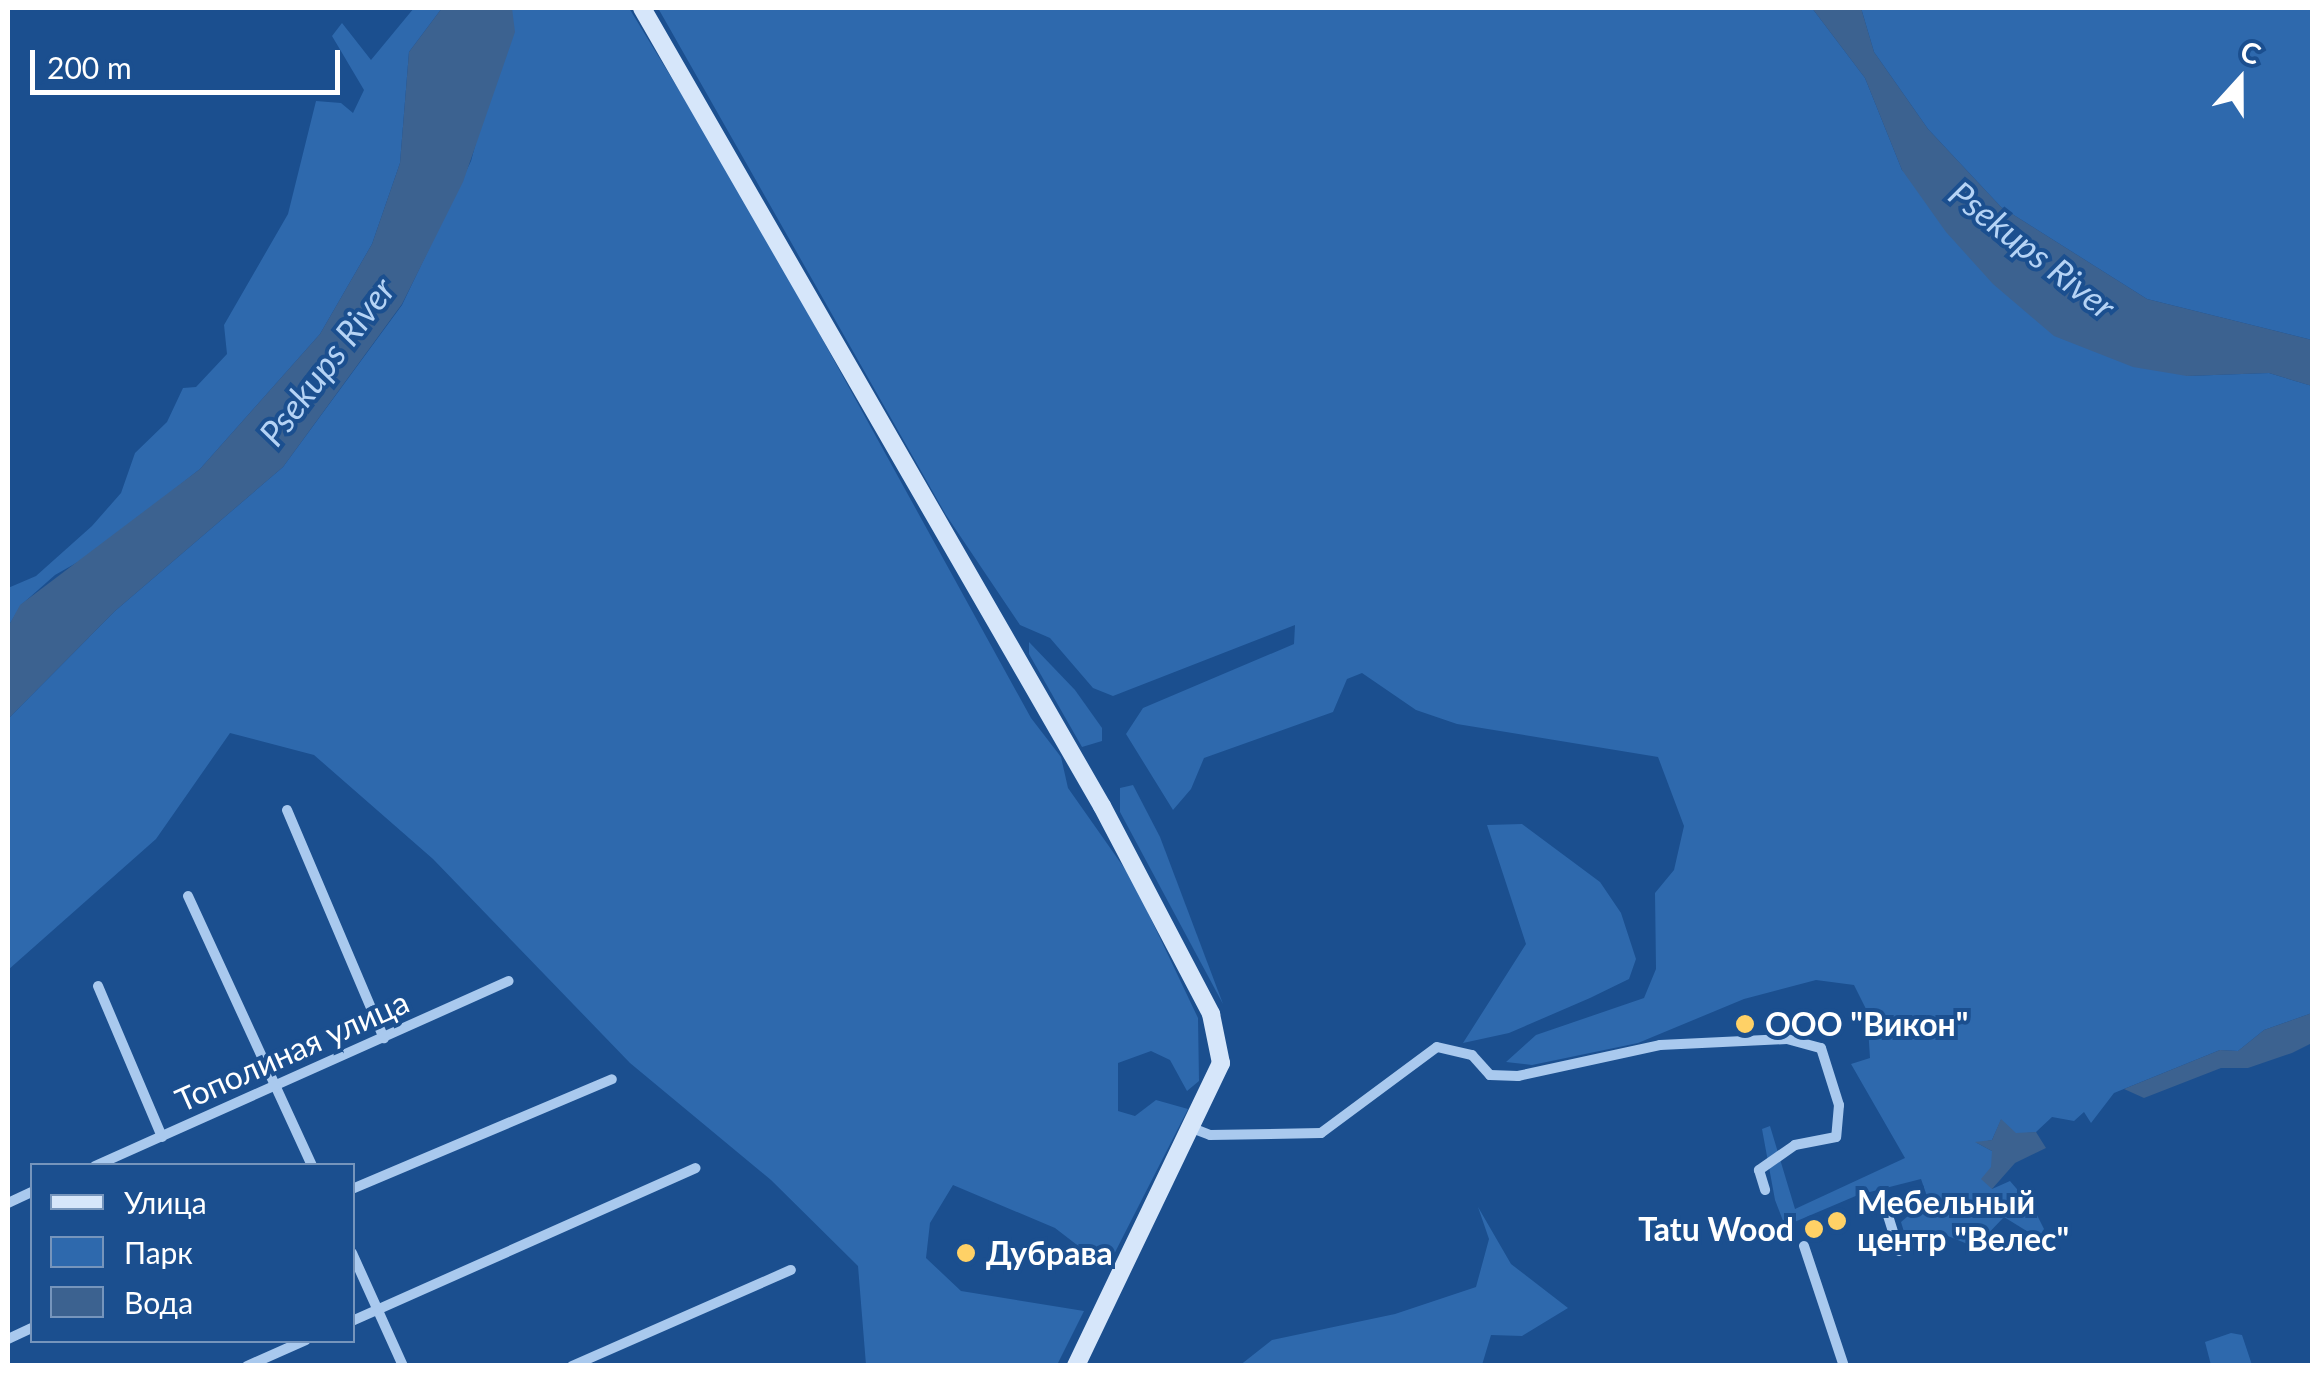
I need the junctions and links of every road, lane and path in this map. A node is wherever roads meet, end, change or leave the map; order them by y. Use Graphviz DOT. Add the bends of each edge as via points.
graph roads {
  1 [pos="642,8"];
  2 [pos="287,810"];
  3 [pos="188,896"];
  4 [pos="508,981"];
  5 [pos="98,986"];
  6 [pos="384,1038"];
  7 [pos="612,1079"];
  8 [pos="276,1086"];
  9 [pos="1192,1128"];
  10 [pos="162,1137"];
  11 [pos="101,1163"];
  12 [pos="311,1163"];
  13 [pos="695,1168"];
  14 [pos="355,1188"];
  15 [pos="1765,1190"];
  16 [pos="1885,1206"];
  17 [pos="1804,1246"];
  18 [pos="1899,1251"];
  19 [pos="355,1258"];
  20 [pos="791,1270"];
  21 [pos="379,1310"];
  22 [pos="355,1320"];
  23 [pos="299,1343"];
  24 [pos="247,1366"];
  25 [pos="402,1366"];
  26 [pos="572,1366"];
  27 [pos="1076,1366"];
  28 [pos="1844,1366"];
  1 -- 9 [label="main road" via="1102,806 1211,1014 1221,1063"];
  2 -- 6 [label="street"];
  3 -- 8 [label="street"];
  4 -- 6 [label="street, Тополиная улица"];
  5 -- 10 [label="street"];
  6 -- 8 [label="street, Тополиная улица"];
  7 -- 14 [label="street"];
  8 -- 10 [label="street, Тополиная улица"];
  8 -- 12 [label="street"];
  9 -- 15 [label="street" via="1210,1135 1320,1133 1437,1047 1472,1055 1490,1076 1518,1076 1660,1045 1787,1039 1821,1048 1839,1105 1836,1136 1795,1145 1758,1170"];
  9 -- 27 [label="main road"];
  10 -- 11 [label="street, Тополиная улица"];
  13 -- 21 [label="street"];
  16 -- 18 [label="street"];
  17 -- 28 [label="street"];
  19 -- 21 [label="street"];
  20 -- 26 [label="street"];
  21 -- 22 [label="street"];
  21 -- 25 [label="street"];
  23 -- 24 [label="street"];
}
